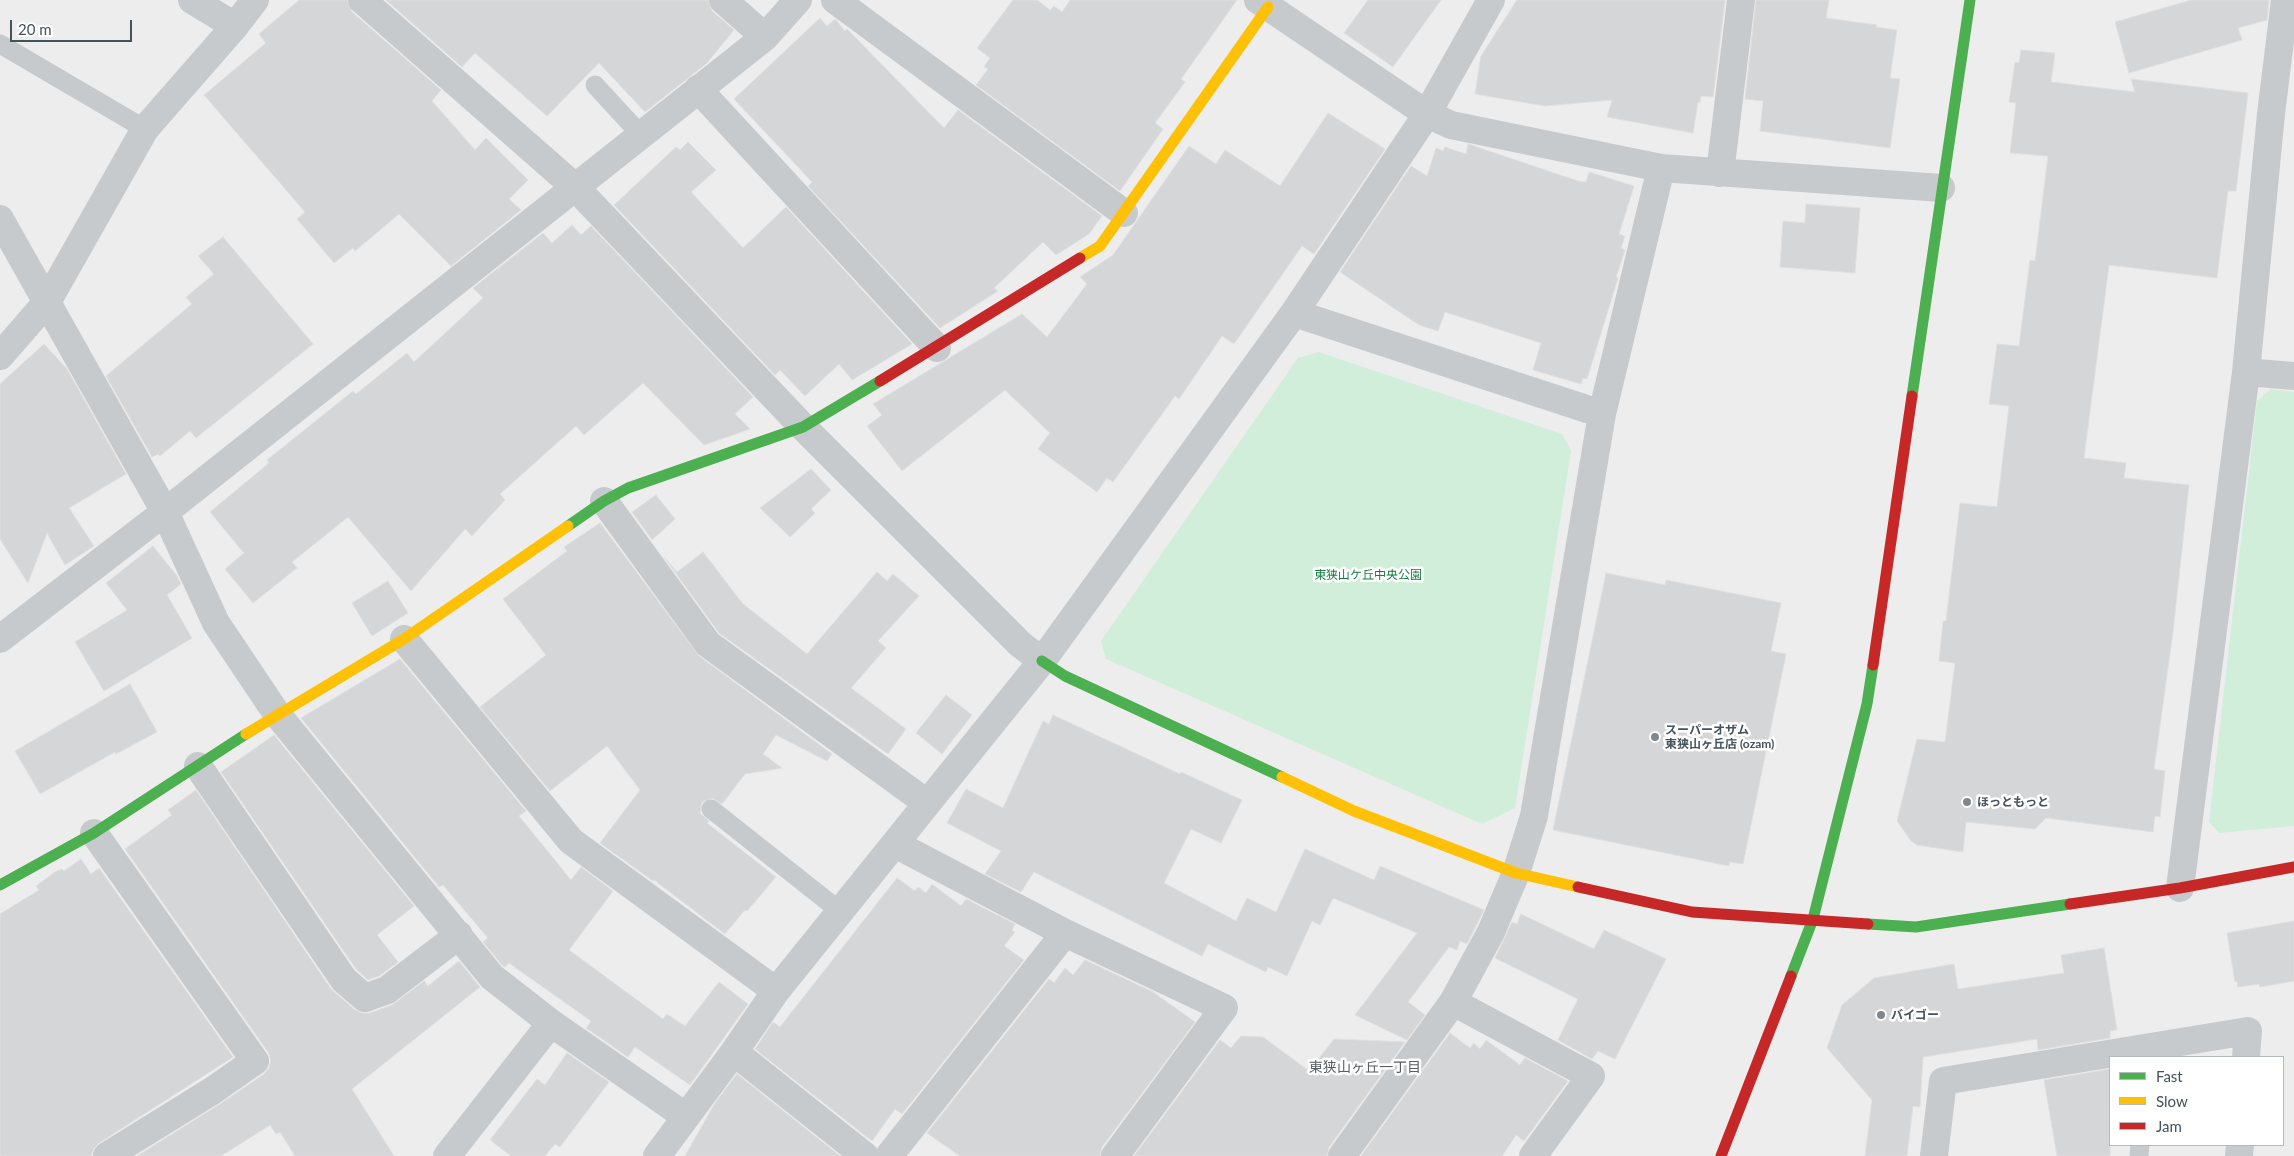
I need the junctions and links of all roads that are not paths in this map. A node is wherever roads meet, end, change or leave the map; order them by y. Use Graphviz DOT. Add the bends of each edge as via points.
graph roads {
  1 [pos="192,0"];
  2 [pos="255,0"];
  3 [pos="362,0"];
  4 [pos="723,0"];
  5 [pos="798,0"];
  6 [pos="835,0"];
  7 [pos="1491,0"];
  8 [pos="1741,0"];
  9 [pos="1970,0"];
  10 [pos="2285,0"];
  11 [pos="1263,4"];
  12 [pos="236,26"];
  13 [pos="765,37"];
  14 [pos="0,44"];
  15 [pos="595,85"];
  16 [pos="698,89"];
  17 [pos="2282,111"];
  18 [pos="1427,114"];
  19 [pos="145,129"];
  20 [pos="641,135"];
  21 [pos="1661,168"];
  22 [pos="1720,173"];
  23 [pos="576,188"];
  24 [pos="1941,188"];
  25 [pos="1124,213"];
  26 [pos="0,219"];
  27 [pos="47,302"];
  28 [pos="1294,313"];
  29 [pos="937,348"];
  30 [pos="0,356"];
  31 [pos="2246,372"];
  32 [pos="2294,376"];
  33 [pos="1602,414"];
  34 [pos="803,427"];
  35 [pos="604,501"];
  36 [pos="165,512"];
  37 [pos="0,639"];
  38 [pos="404,639"];
  39 [pos="1042,661"];
  40 [pos="277,714"];
  41 [pos="198,766"];
  42 [pos="927,803"];
  43 [pos="711,808"];
  44 [pos="94,833"];
  45 [pos="895,844"];
  46 [pos="2294,867"];
  47 [pos="1516,873"];
  48 [pos="0,885"];
  49 [pos="2180,888"];
  50 [pos="841,912"];
  51 [pos="1812,919"];
  52 [pos="1065,933"];
  53 [pos="459,935"];
  54 [pos="776,991"];
  55 [pos="1453,1002"];
  56 [pos="550,1023"];
  57 [pos="734,1052"];
  58 [pos="2148,1053"];
  59 [pos="2127,1056"];
  60 [pos="2246,1056"];
  61 [pos="2109,1059"];
  62 [pos="685,1116"];
  63 [pos="107,1156"];
  64 [pos="447,1156"];
  65 [pos="657,1156"];
  66 [pos="865,1156"];
  67 [pos="888,1156"];
  68 [pos="1115,1156"];
  69 [pos="1342,1156"];
  70 [pos="1533,1156"];
  71 [pos="1721,1156"];
  72 [pos="1934,1156"];
  1 -- 12 [label="street"];
  2 -- 12 [label="street"];
  3 -- 23 [label="street"];
  4 -- 13 [label="street"];
  5 -- 13 [label="street"];
  6 -- 25 [label="street"];
  7 -- 18 [label="street"];
  8 -- 22 [label="street"];
  9 -- 24 [label="street"];
  10 -- 17 [label="street"];
  11 -- 18 [label="street"];
  11 -- 25 [label="street"];
  12 -- 19 [label="street"];
  13 -- 16 [label="street"];
  14 -- 19 [label="lane"];
  15 -- 20 [label="lane"];
  16 -- 20 [label="street"];
  16 -- 29 [label="street"];
  17 -- 31 [label="street"];
  18 -- 21 [label="street" via="1451,125"];
  18 -- 28 [label="street"];
  19 -- 27 [label="street"];
  20 -- 23 [label="street"];
  21 -- 22 [label="street"];
  21 -- 33 [label="street"];
  22 -- 24 [label="street"];
  23 -- 34 [label="street"];
  23 -- 36 [label="street"];
  24 -- 51 [label="street" via="1867,704"];
  25 -- 29 [label="street" via="1100,246"];
  26 -- 27 [label="street"];
  27 -- 30 [label="street"];
  27 -- 36 [label="street"];
  28 -- 33 [label="street"];
  28 -- 39 [label="street"];
  29 -- 34 [label="street"];
  31 -- 32 [label="street"];
  31 -- 49 [label="street"];
  33 -- 47 [label="street" via="1534,816"];
  34 -- 35 [label="street" via="628,488"];
  34 -- 39 [label="street" via="1020,644"];
  35 -- 38 [label="street"];
  35 -- 42 [label="street" via="708,644"];
  36 -- 37 [label="street"];
  36 -- 40 [label="street" via="216,623"];
  38 -- 40 [label="street"];
  38 -- 54 [label="street" via="570,842"];
  39 -- 42 [label="street"];
  39 -- 47 [label="street" via="1065,676 1354,811"];
  40 -- 41 [label="street"];
  40 -- 53 [label="street"];
  41 -- 44 [label="street"];
  41 -- 53 [label="street" via="344,980 365,998 387,990"];
  42 -- 45 [label="street"];
  43 -- 50 [label="lane"];
  44 -- 48 [label="street"];
  44 -- 63 [label="street" via="255,1061"];
  45 -- 50 [label="street"];
  45 -- 52 [label="street"];
  46 -- 49 [label="street"];
  47 -- 51 [label="street" via="1692,912"];
  47 -- 55 [label="street" via="1491,932"];
  49 -- 51 [label="street" via="1916,927"];
  50 -- 54 [label="street"];
  51 -- 71 [label="street"];
  52 -- 67 [label="street"];
  52 -- 68 [label="street" via="1224,1008"];
  53 -- 56 [label="street" via="492,977"];
  54 -- 57 [label="street"];
  55 -- 69 [label="street"];
  55 -- 70 [label="street" via="1591,1076"];
  56 -- 62 [label="street"];
  56 -- 64 [label="street"];
  57 -- 62 [label="street"];
  57 -- 66 [label="street"];
  58 -- 59 [label="street"];
  58 -- 60 [label="street" via="2248,1031"];
  61 -- 72 [label="street" via="1943,1082"];
  62 -- 65 [label="street"];
}
